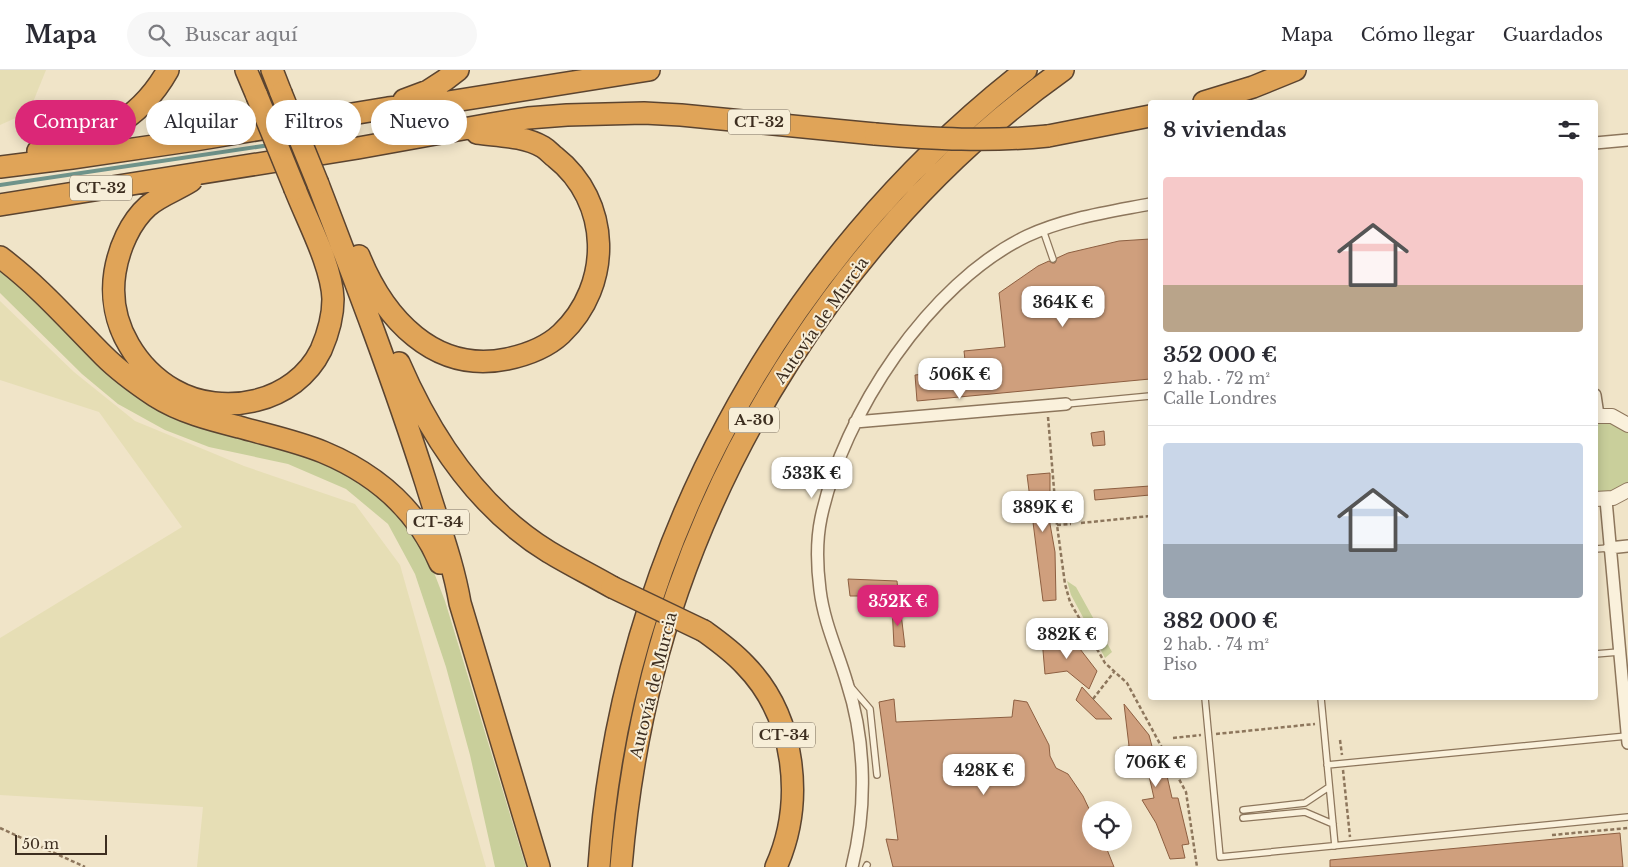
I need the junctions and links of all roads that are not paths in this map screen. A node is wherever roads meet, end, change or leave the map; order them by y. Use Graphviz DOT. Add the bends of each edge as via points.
graph roads {
  1 [pos="168,70"];
  2 [pos="246,70"];
  3 [pos="272,70"];
  4 [pos="284,70"];
  5 [pos="458,70"];
  6 [pos="649,70"];
  7 [pos="1026,70"];
  8 [pos="1064,70"];
  9 [pos="1295,70"];
  10 [pos="287,92"];
  11 [pos="405,100"];
  12 [pos="461,100"];
  13 [pos="1211,100"];
  14 [pos="371,111"];
  15 [pos="1148,116"];
  16 [pos="467,129"];
  17 [pos="467,131"];
  18 [pos="1628,140"];
  19 [pos="1598,143"];
  20 [pos="375,145"];
  21 [pos="6,166"];
  22 [pos="203,173"];
  23 [pos="324,182"];
  24 [pos="1148,204"];
  25 [pos="0,205"];
  26 [pos="1043,230"];
  27 [pos="0,257"];
  28 [pos="1053,259"];
  29 [pos="367,275"];
  30 [pos="1148,396"];
  31 [pos="1066,404"];
  32 [pos="1598,416"];
  33 [pos="855,422"];
  34 [pos="1628,424"];
  35 [pos="1628,490"];
  36 [pos="1600,499"];
  37 [pos="1628,546"];
  38 [pos="1609,548"];
  39 [pos="1598,549"];
  40 [pos="460,603"];
  41 [pos="1619,652"];
  42 [pos="1598,654"];
  43 [pos="848,683"];
  44 [pos="1205,700"];
  45 [pos="1321,700"];
  46 [pos="1628,740"];
  47 [pos="1327,765"];
  48 [pos="877,775"];
  49 [pos="1329,787"];
  50 [pos="1242,810"];
  51 [pos="1628,817"];
  52 [pos="1243,818"];
  53 [pos="1333,824"];
  54 [pos="1335,846"];
  55 [pos="539,867"];
  56 [pos="599,867"];
  57 [pos="621,867"];
  58 [pos="776,867"];
  59 [pos="852,867"];
  1 -- 21 [label="highway" via="154,91 123,121 84,140 26,154"];
  2 -- 22 [label="highway, bridge" via="330,278 332,299 331,320 316,360 291,386 272,396 252,401 212,402 175,391 144,367 123,335 117,317 114,280 118,258 134,223 147,207"];
  3 -- 10 [label="highway, CT-34"];
  4 -- 10 [label="highway, CT-34"];
  5 -- 11 [label="highway" via="428,91"];
  6 -- 12 [label="highway, CT-32"];
  7 -- 56 [label="highway, Autovía de Murcia / A-30" via="938,146 854,235 794,315 718,440 673,540 639,641 612,761"];
  8 -- 57 [label="highway, Autovía de Murcia / A-30" via="979,138 908,207 871,249 816,321 747,432 709,511 665,629 635,757"];
  9 -- 13 [label="highway"];
  10 -- 23 [label="highway, CT-34, bridge"];
  14 -- 21 [label="highway, CT-32" via="195,140"];
  15 -- 16 [label="highway, CT-32, bridge" via="1048,136 988,140 931,139 644,113 528,118"];
  17 -- 29 [label="highway" via="521,139 544,148 563,163 588,196 595,216 598,257 587,298 576,318 560,335 520,356 478,361 457,358 436,351 404,328"];
  18 -- 19 [label="street"];
  20 -- 22 [label="highway, CT-32"];
  22 -- 25 [label="highway, CT-32"];
  23 -- 29 [label="highway"];
  23 -- 40 [label="highway, CT-34" via="395,390 453,571"];
  24 -- 26 [label="street" via="1092,215"];
  26 -- 28 [label="lane"];
  26 -- 33 [label="street" via="1004,250 944,299 894,358"];
  27 -- 40 [label="highway" via="20,271 128,378 157,397 190,412 322,451 376,481 399,500 419,524"];
  29 -- 58 [label="highway, CT-34, bridge" via="371,295 409,386 434,432 488,503 548,551 612,587 704,631 746,666 768,697 782,726 790,758 793,793 789,830"];
  30 -- 31 [label="lane"];
  31 -- 33 [label="street"];
  32 -- 34 [label="street" via="1612,416"];
  33 -- 43 [label="street" via="826,500 818,544 824,615"];
  35 -- 36 [label="street" via="1619,496"];
  36 -- 38 [label="street"];
  37 -- 38 [label="street"];
  38 -- 39 [label="lane"];
  38 -- 41 [label="street"];
  40 -- 55 [label="highway, CT-34"];
  41 -- 42 [label="lane"];
  41 -- 46 [label="street"];
  43 -- 48 [label="lane" via="870,709"];
  43 -- 59 [label="street" via="859,735 861,765 859,832"];
  44 -- 54 [label="lane" via="1220,857"];
  45 -- 47 [label="lane"];
  46 -- 47 [label="lane"];
  47 -- 49 [label="lane"];
  49 -- 50 [label="lane" via="1305,803"];
  49 -- 53 [label="lane"];
  51 -- 54 [label="lane"];
  52 -- 53 [label="lane" via="1305,812"];
  53 -- 54 [label="lane"];
}
